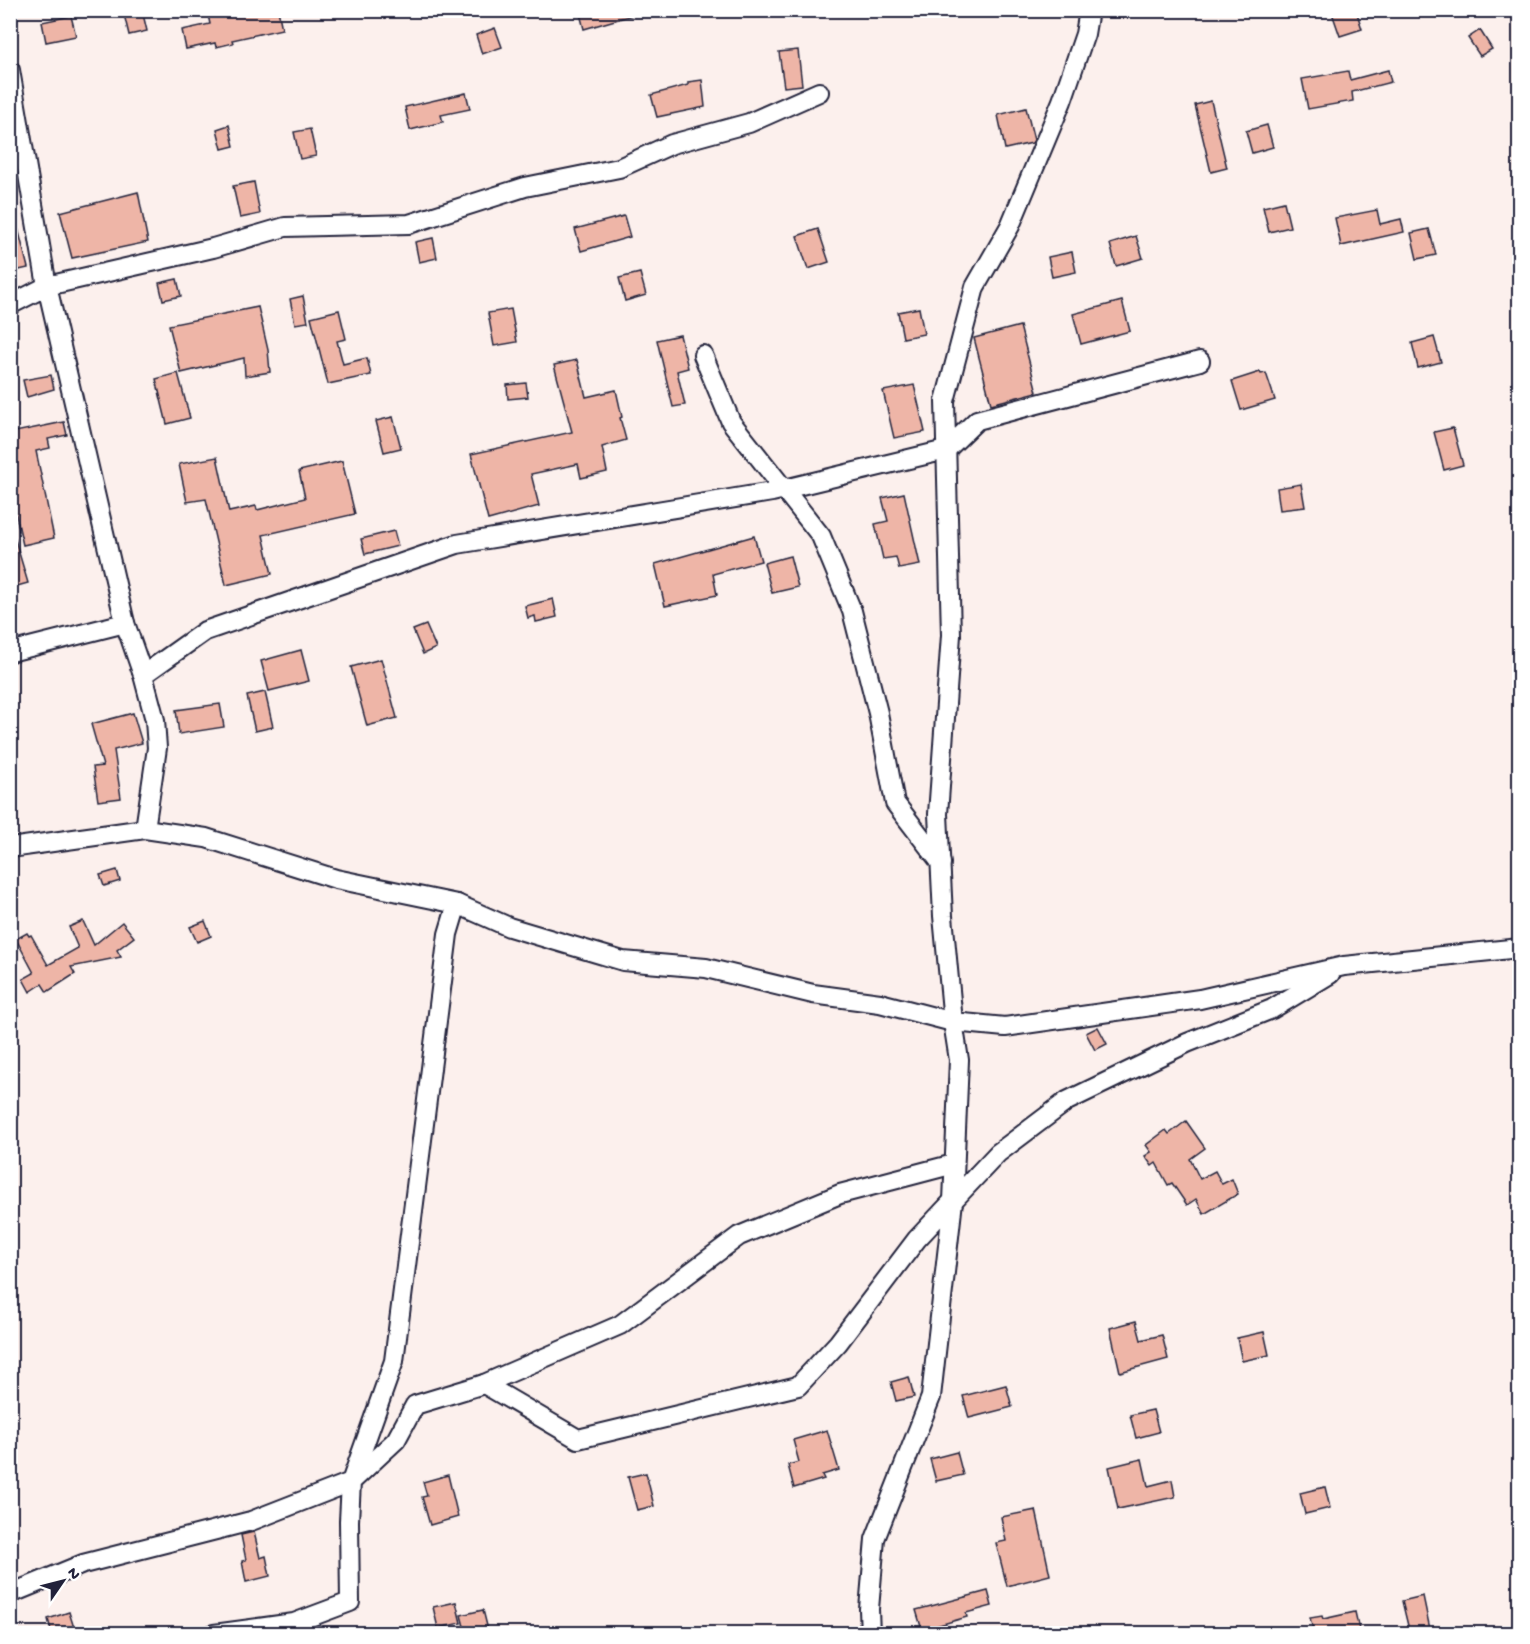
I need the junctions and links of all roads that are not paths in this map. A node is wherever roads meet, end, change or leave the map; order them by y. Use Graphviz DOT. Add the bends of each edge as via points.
graph roads {
  1 [pos="1089,10"];
  2 [pos="10,70"];
  3 [pos="819,92"];
  4 [pos="47,286"];
  5 [pos="10,305"];
  6 [pos="703,355"];
  7 [pos="1200,361"];
  8 [pos="946,450"];
  9 [pos="783,490"];
  10 [pos="125,623"];
  11 [pos="10,652"];
  12 [pos="143,675"];
  13 [pos="145,829"];
  14 [pos="10,848"];
  15 [pos="941,863"];
  16 [pos="457,904"];
  17 [pos="1520,948"];
  18 [pos="1344,966"];
  19 [pos="953,1022"];
  20 [pos="954,1164"];
  21 [pos="953,1201"];
  22 [pos="484,1384"];
  23 [pos="351,1482"];
  24 [pos="10,1594"];
  25 [pos="214,1634"];
  26 [pos="870,1634"];
  1 -- 8 [label="street" via="1062,101 1010,226 975,286 945,401"];
  2 -- 4 [label="street"];
  3 -- 4 [label="street" via="749,123 672,144 619,168 525,187 409,224 285,227 213,248"];
  4 -- 5 [label="street"];
  4 -- 10 [label="street"];
  6 -- 9 [label="street" via="731,422"];
  7 -- 8 [label="street" via="976,420"];
  8 -- 9 [label="street"];
  8 -- 15 [label="street" via="951,635 938,814"];
  9 -- 12 [label="street" via="457,544 205,631"];
  9 -- 15 [label="street" via="821,536 852,611 878,713 895,803"];
  10 -- 11 [label="street"];
  10 -- 12 [label="street"];
  12 -- 13 [label="street" via="155,720 157,748"];
  13 -- 14 [label="street"];
  13 -- 16 [label="street" via="206,838 336,879"];
  15 -- 19 [label="street"];
  16 -- 19 [label="street" via="509,927 623,961 706,968"];
  16 -- 23 [label="street" via="448,934 394,1361"];
  17 -- 18 [label="street"];
  18 -- 19 [label="street" via="1200,999 1005,1027"];
  18 -- 21 [label="street" via="1272,1009 1187,1043 1067,1101 998,1153"];
  19 -- 20 [label="street" via="959,1060"];
  20 -- 21 [label="street"];
  20 -- 22 [label="street" via="840,1194 739,1236 620,1325"];
  21 -- 22 [label="street" via="916,1239 838,1342 798,1386 578,1439"];
  21 -- 26 [label="street" via="931,1397 875,1539"];
  22 -- 23 [label="street" via="415,1405 396,1440"];
  23 -- 24 [label="street" via="251,1521 83,1564"];
  23 -- 25 [label="street" via="350,1602 294,1623"];
}
